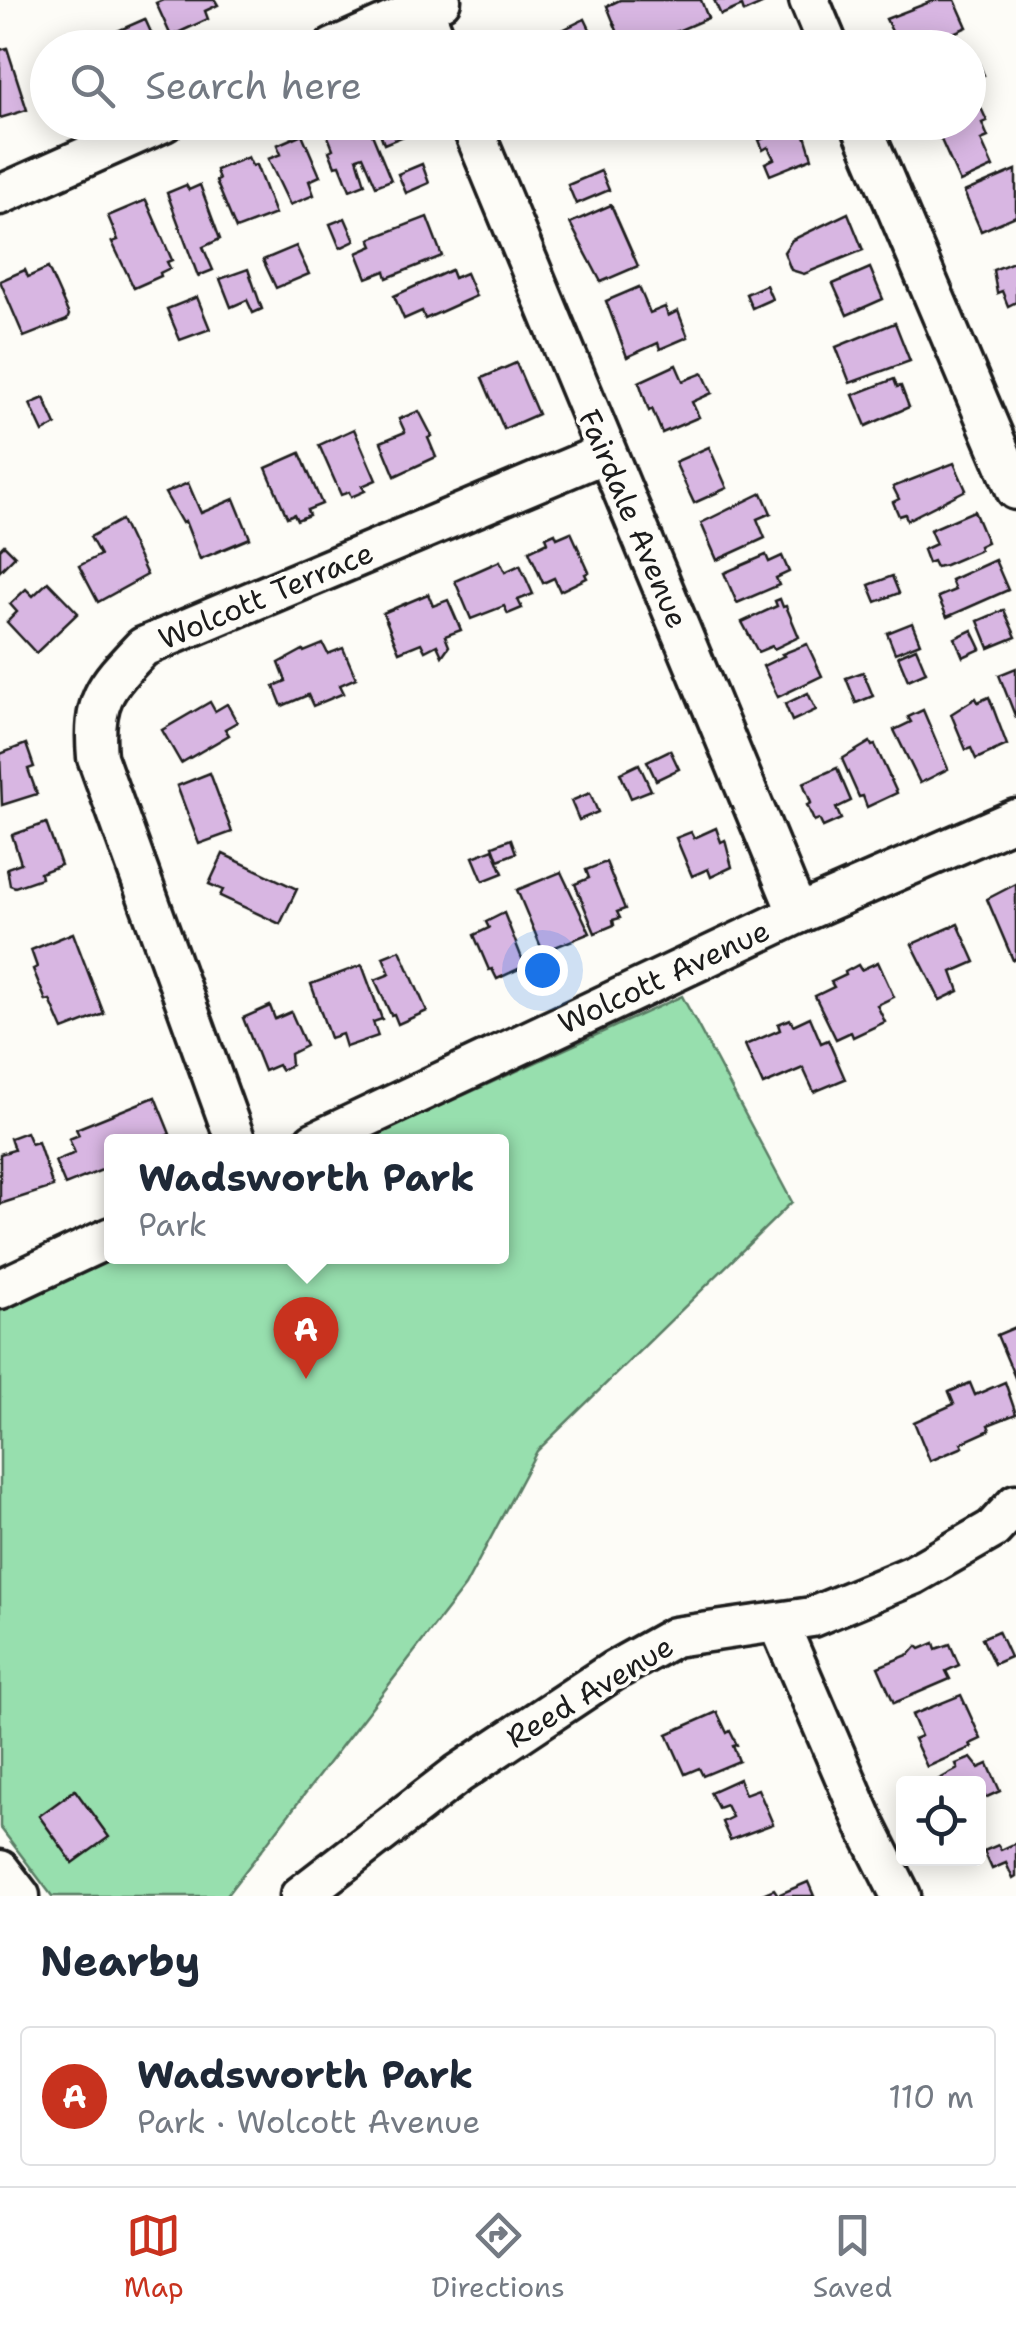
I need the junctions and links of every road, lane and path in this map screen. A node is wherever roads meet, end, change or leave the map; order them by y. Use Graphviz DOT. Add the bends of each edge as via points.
graph roads {
  1 [pos="809,0"];
  2 [pos="432,4"];
  3 [pos="374,30"];
  4 [pos="437,30"];
  5 [pos="822,30"];
  6 [pos="124,140"];
  7 [pos="477,140"];
  8 [pos="868,140"];
  9 [pos="0,195"];
  10 [pos="605,452"];
  11 [pos="1016,490"];
  12 [pos="1016,818"];
  13 [pos="798,914"];
  14 [pos="233,1134"];
  15 [pos="331,1134"];
  16 [pos="104,1240"];
  17 [pos="0,1289"];
  18 [pos="1016,1504"];
  19 [pos="779,1624"];
  20 [pos="0,1870"];
  21 [pos="20,1896"];
  22 [pos="300,1896"];
  23 [pos="901,1896"];
  1 -- 5 [label="street"];
  2 -- 3 [label="street"];
  2 -- 4 [label="street"];
  6 -- 9 [label="street"];
  7 -- 10 [label="street, Fairdale Avenue"];
  8 -- 11 [label="street"];
  10 -- 13 [label="street, Fairdale Avenue"];
  10 -- 14 [label="street, Wolcott Terrace" via="143,648 109,683 96,718 97,757"];
  12 -- 13 [label="street, Wolcott Avenue"];
  13 -- 15 [label="street, Wolcott Avenue"];
  16 -- 17 [label="street"];
  18 -- 19 [label="street, Reed Avenue" via="992,1529 913,1574 812,1618"];
  19 -- 22 [label="street, Reed Avenue" via="674,1637 613,1670 458,1774"];
  19 -- 23 [label="street"];
  20 -- 21 [label="street"];
}
